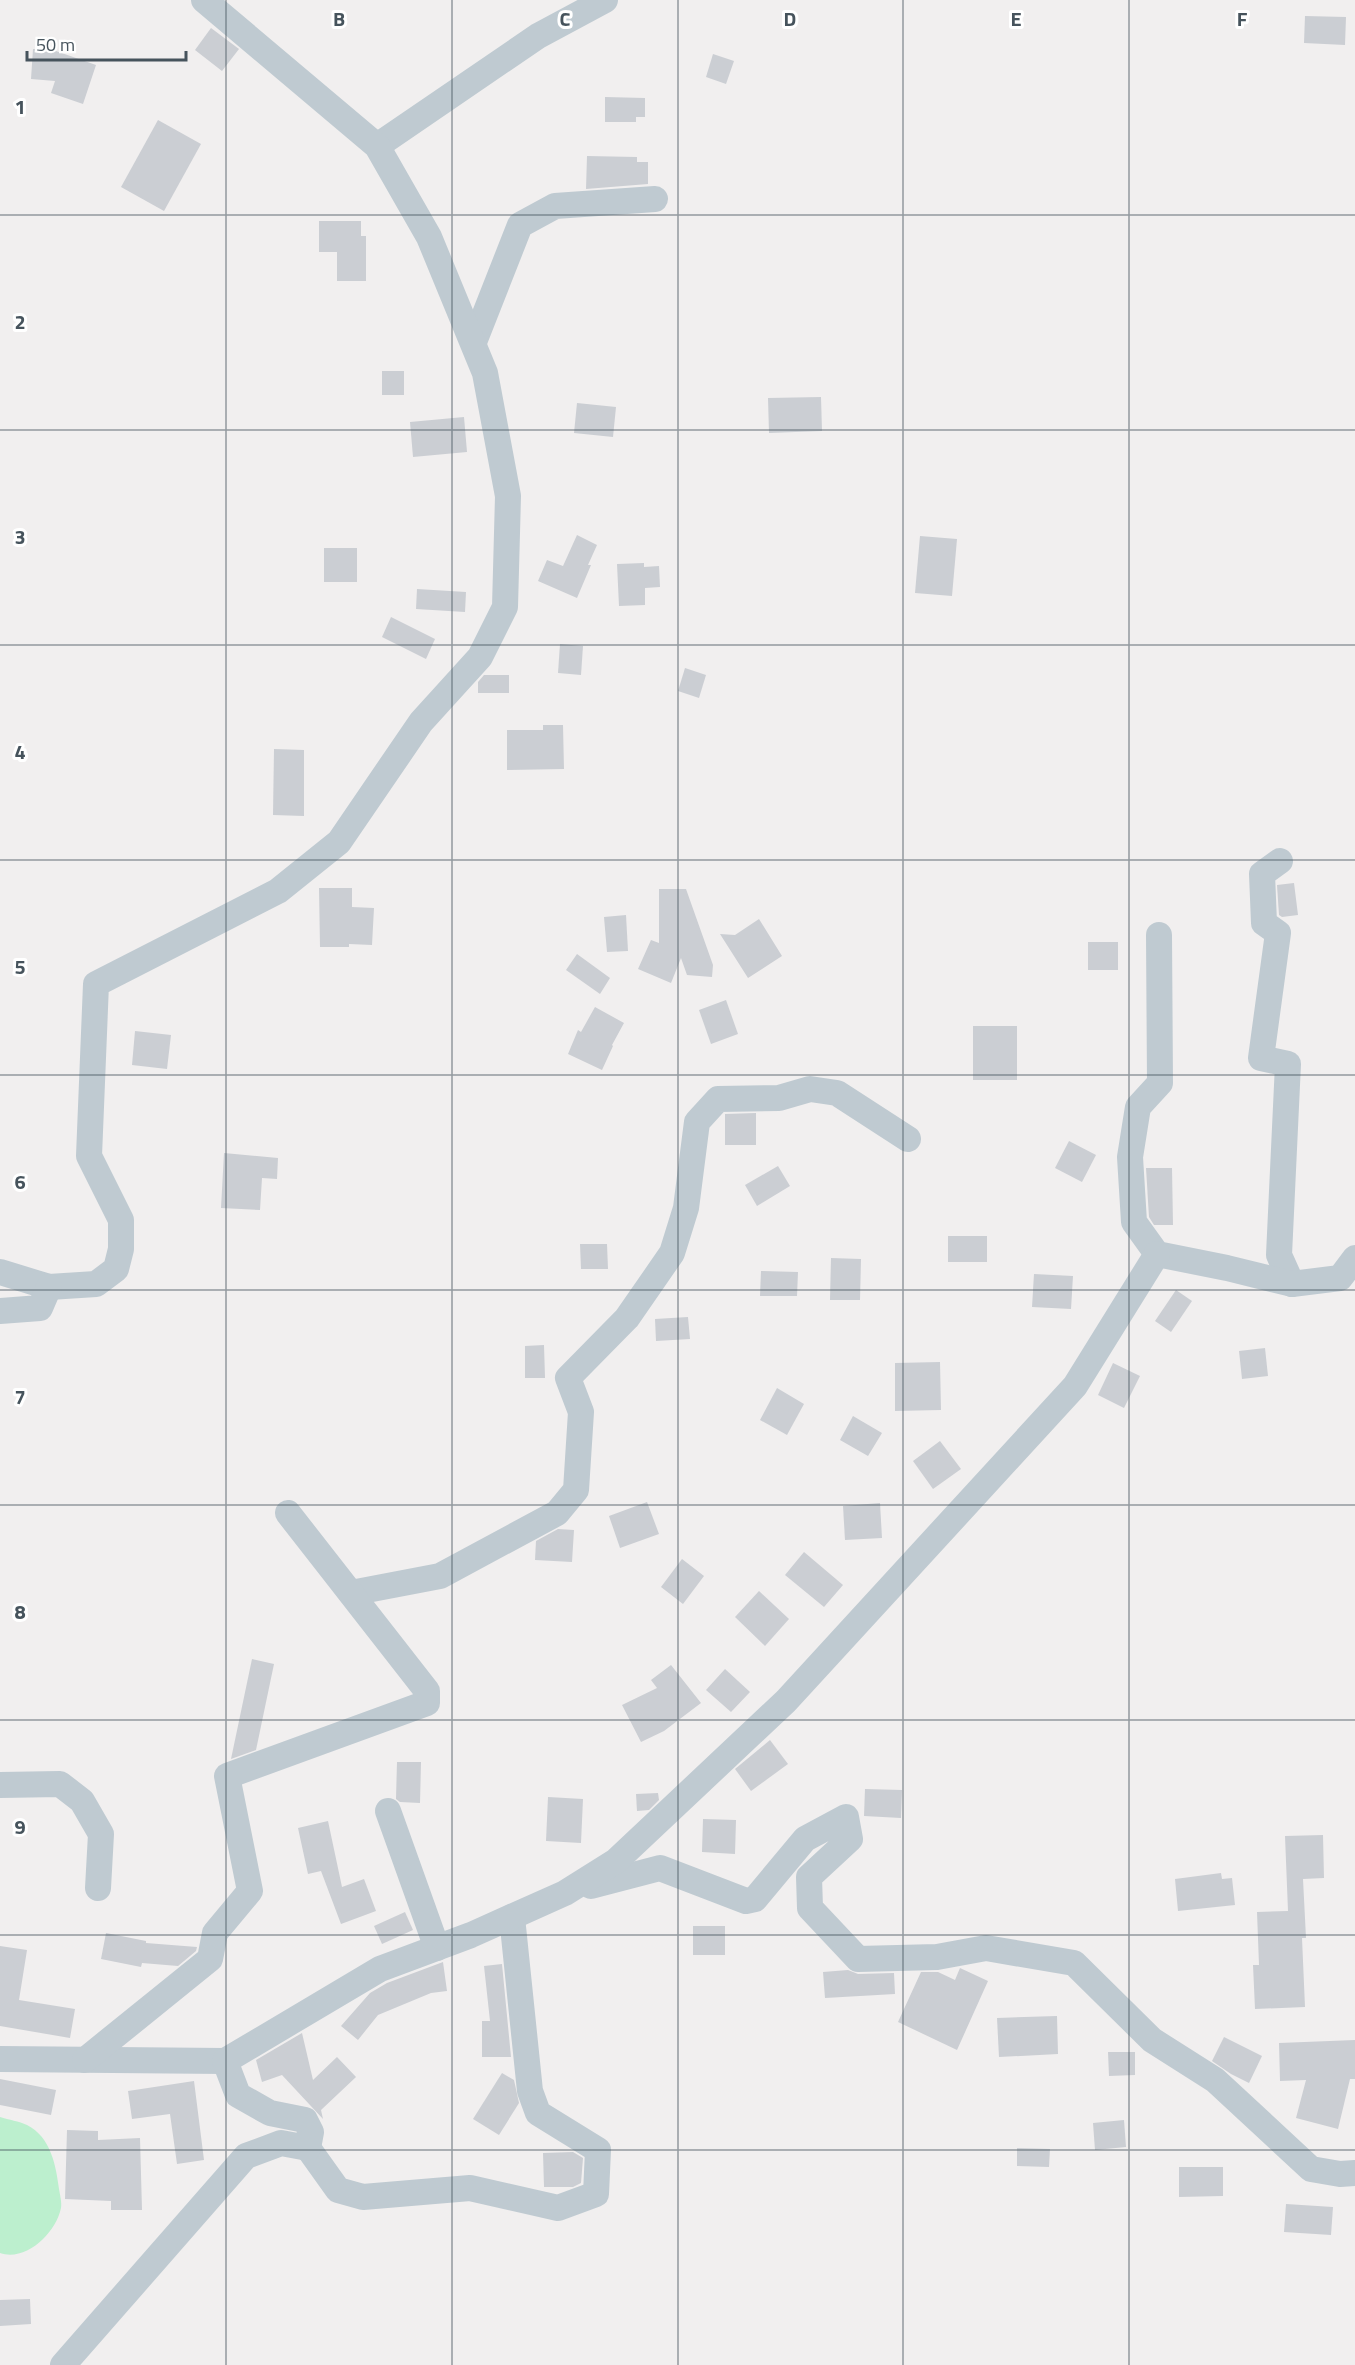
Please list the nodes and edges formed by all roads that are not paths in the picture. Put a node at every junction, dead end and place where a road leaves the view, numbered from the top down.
1 (204, 0) edge
2 (605, 0) edge
3 (377, 146) junction
4 (655, 199) dead end
5 (474, 342) junction
6 (1280, 861) dead end
7 (1159, 935) dead end
8 (908, 1139) dead end
9 (1157, 1254) junction
10 (1355, 1258) edge
11 (0, 1272) edge
12 (1292, 1284) junction
13 (49, 1287) junction
14 (0, 1311) edge
15 (288, 1513) dead end
16 (351, 1593) junction
17 (0, 1785) edge
18 (388, 1810) dead end
19 (98, 1888) dead end
20 (565, 1893) junction
21 (512, 1917) junction
22 (437, 1948) junction
23 (0, 2059) edge
24 (85, 2060) junction
25 (225, 2061) junction
26 (308, 2148) junction
27 (1355, 2173) edge
28 (58, 2363) edge

1 - 3 street
2 - 3 street
3 - 5 street
4 - 5 street
5 - 13 street
6 - 12 street
7 - 9 street
8 - 16 street
9 - 12 street
9 - 20 street
10 - 12 street
11 - 13 street
13 - 14 street
15 - 16 street
16 - 24 street
17 - 19 street
18 - 22 street
20 - 21 street
20 - 27 street
21 - 22 street
21 - 26 street
22 - 25 street
23 - 24 street
24 - 25 street
25 - 26 street
26 - 28 street

